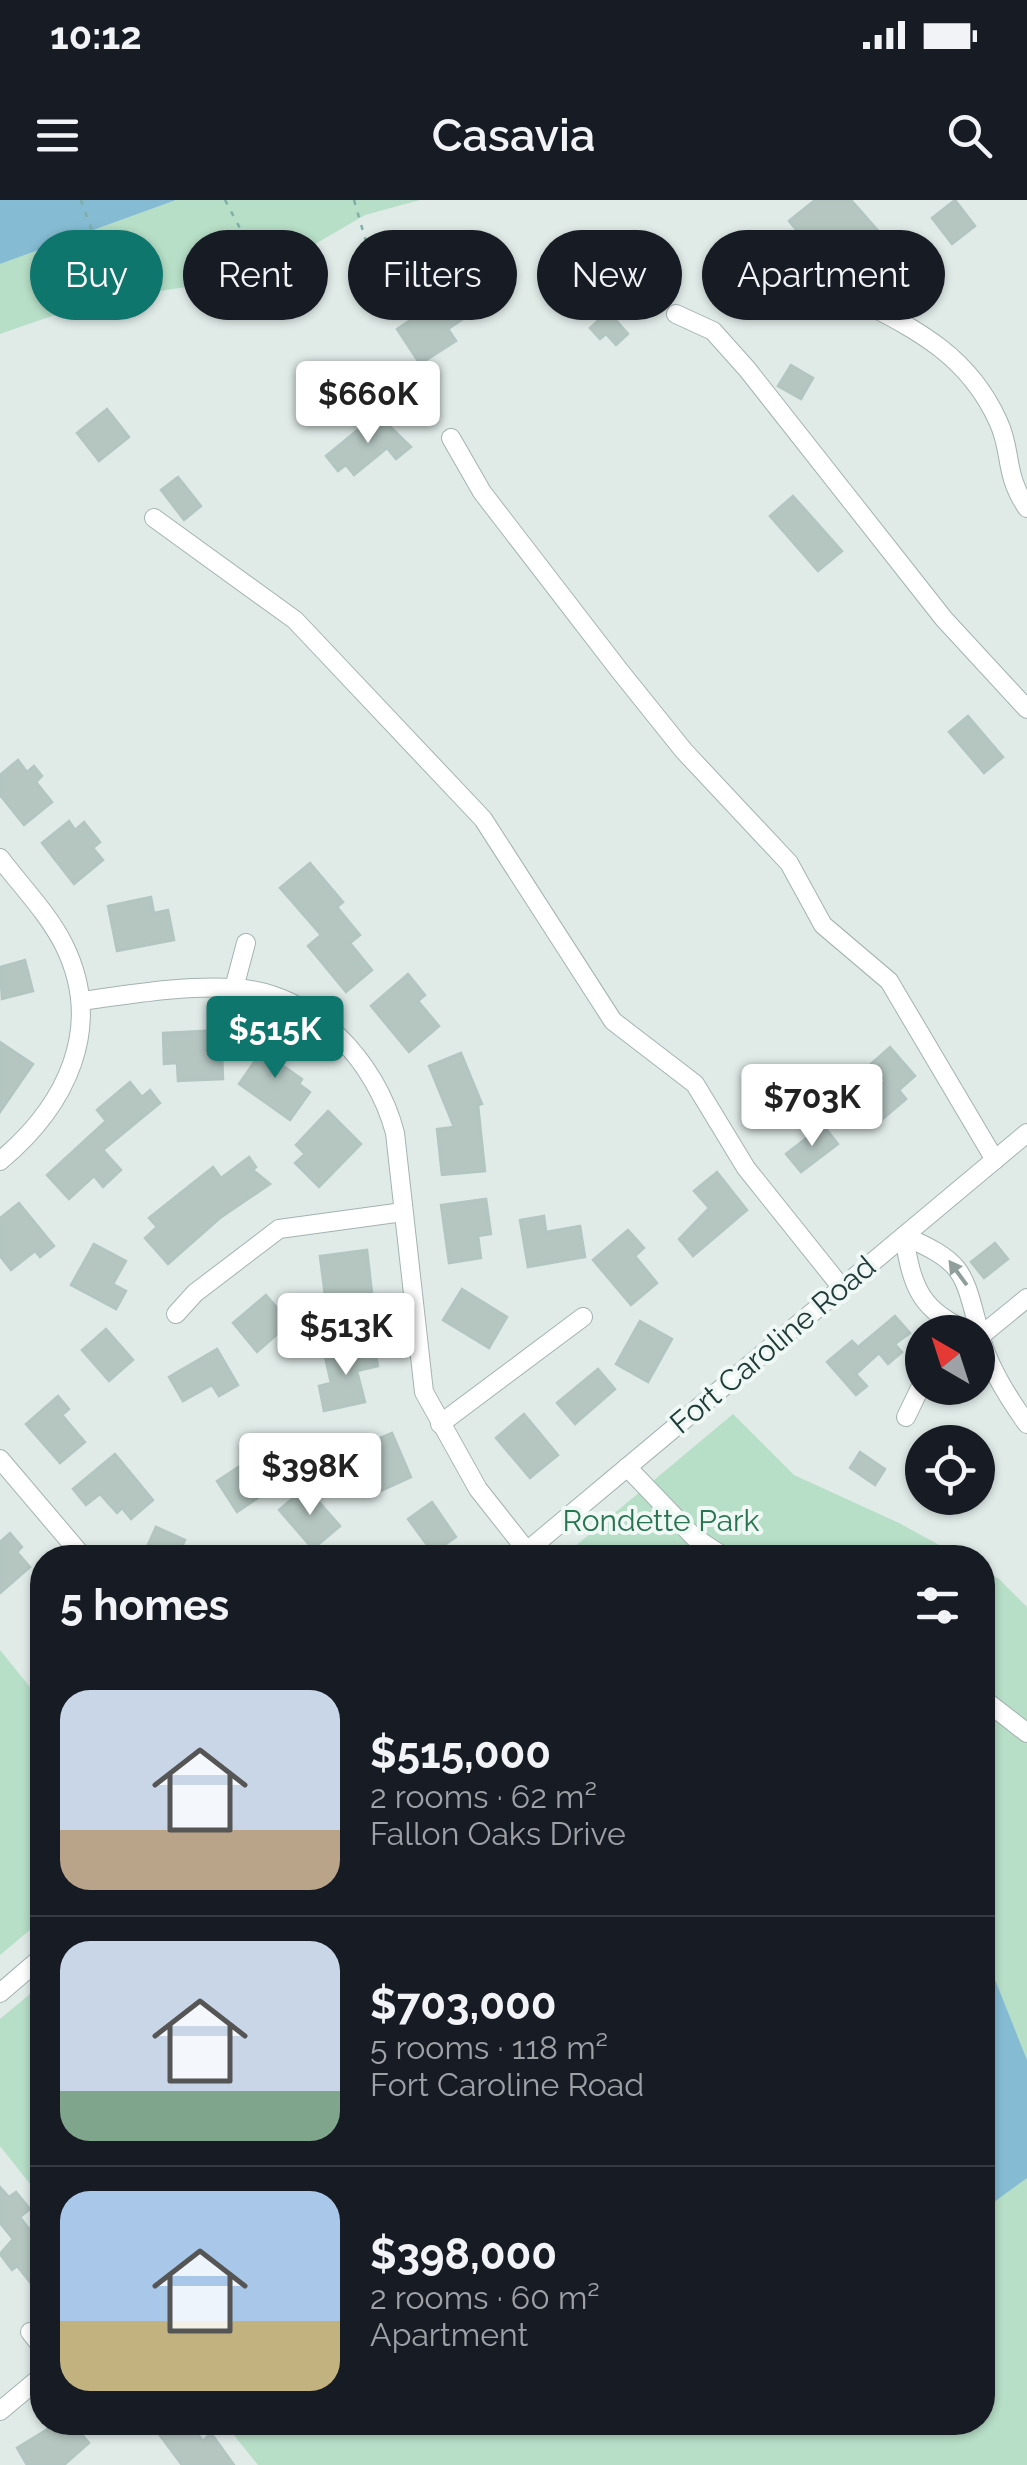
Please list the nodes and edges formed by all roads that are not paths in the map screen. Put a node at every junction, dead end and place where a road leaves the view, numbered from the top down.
1 (682, 317) edge
2 (898, 320) edge
3 (451, 438) dead end
4 (1027, 508) edge
5 (154, 518) dead end
6 (1027, 709) edge
7 (0, 858) edge
8 (246, 943) dead end
9 (234, 988) junction
10 (82, 1001) junction
11 (1027, 1133) edge
12 (0, 1160) edge
13 (996, 1160) junction
14 (403, 1212) junction
15 (904, 1236) junction
16 (842, 1288) junction
17 (1027, 1298) edge
18 (176, 1314) dead end
19 (939, 1315) edge
20 (976, 1315) edge
21 (582, 1317) dead end
22 (995, 1322) edge
23 (995, 1367) edge
24 (912, 1405) edge
25 (906, 1417) dead end
26 (440, 1424) junction
27 (1027, 1424) edge
28 (0, 1460) edge
29 (627, 1467) junction
30 (73, 1545) edge
31 (518, 1545) edge
32 (535, 1545) edge
33 (706, 1545) edge
34 (995, 1708) edge
35 (1027, 1733) edge
36 (30, 1967) edge
37 (0, 1993) edge
38 (30, 2386) edge
39 (0, 2411) edge

1 - 6 street
2 - 4 street
3 - 13 street
5 - 16 street
7 - 10 street
8 - 9 street
9 - 10 street
9 - 14 street
10 - 12 street
11 - 13 street, Fort Caroline Road
13 - 15 street, Fort Caroline Road
14 - 18 street
14 - 26 street
15 - 16 street, Fort Caroline Road
15 - 19 street
20 -> 15 street
16 - 29 street, Fort Caroline Road
17 - 22 street
21 - 26 street
23 - 27 street
24 - 25 street
26 - 31 street
28 - 30 street
29 - 32 street, Fort Caroline Road
29 - 33 street
34 - 35 street
36 - 37 street
38 - 39 street

